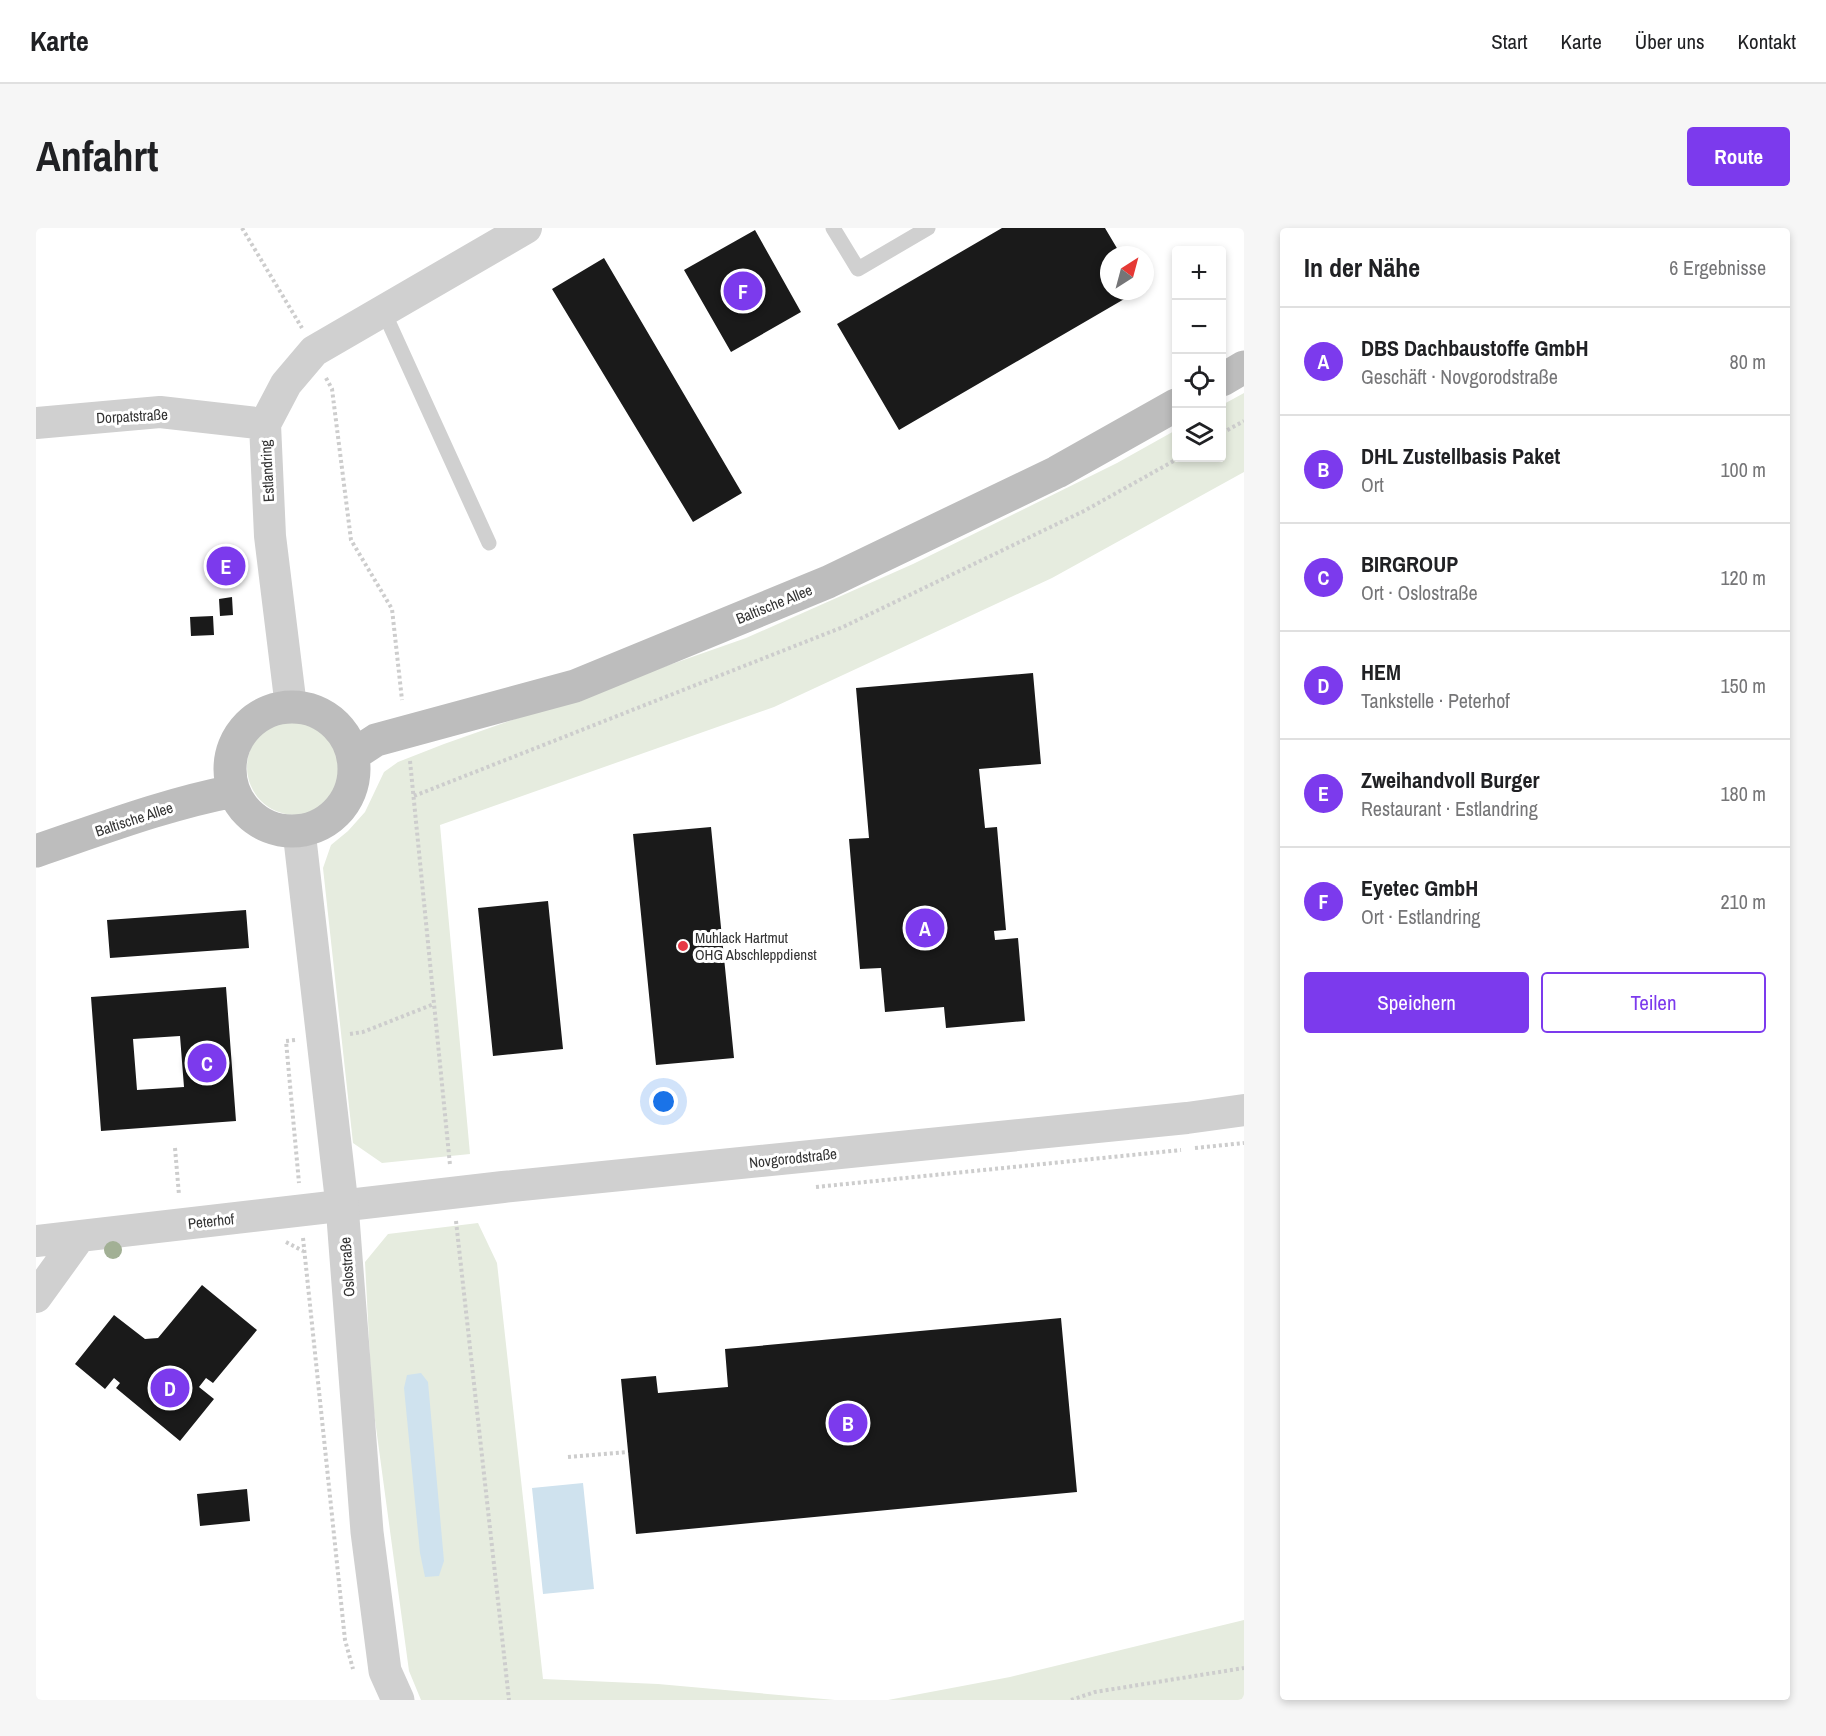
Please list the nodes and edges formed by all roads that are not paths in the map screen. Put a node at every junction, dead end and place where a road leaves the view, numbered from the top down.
1 (833, 228) edge
2 (928, 228) edge
3 (514, 231) edge
4 (382, 310) junction
5 (1244, 367) edge
6 (1226, 377) edge
7 (1172, 407) edge
8 (36, 423) edge
9 (264, 424) junction
10 (489, 543) dead end
11 (291, 707) junction
12 (353, 755) junction
13 (234, 791) junction
14 (299, 831) junction
15 (36, 851) edge
16 (1244, 1110) edge
17 (342, 1205) junction
18 (80, 1236) junction
19 (36, 1241) edge
20 (36, 1297) edge
21 (398, 1700) edge

1 - 2 lane
3 - 4 street, Estlandring
4 - 9 street, Estlandring
4 - 10 lane
5 - 6 main road
7 - 12 main road, Baltische Allee
8 - 9 street, Dorpatstraße
9 - 11 street, Estlandring
11 - 12 main road
11 - 13 main road
12 - 14 main road
13 - 14 main road
13 - 15 main road, Baltische Allee
14 - 17 street, Oslostraße
16 - 17 street, Novgorodstraße
17 - 18 street, Peterhof
17 - 21 street, Oslostraße
18 - 19 street, Peterhof
18 - 20 street

